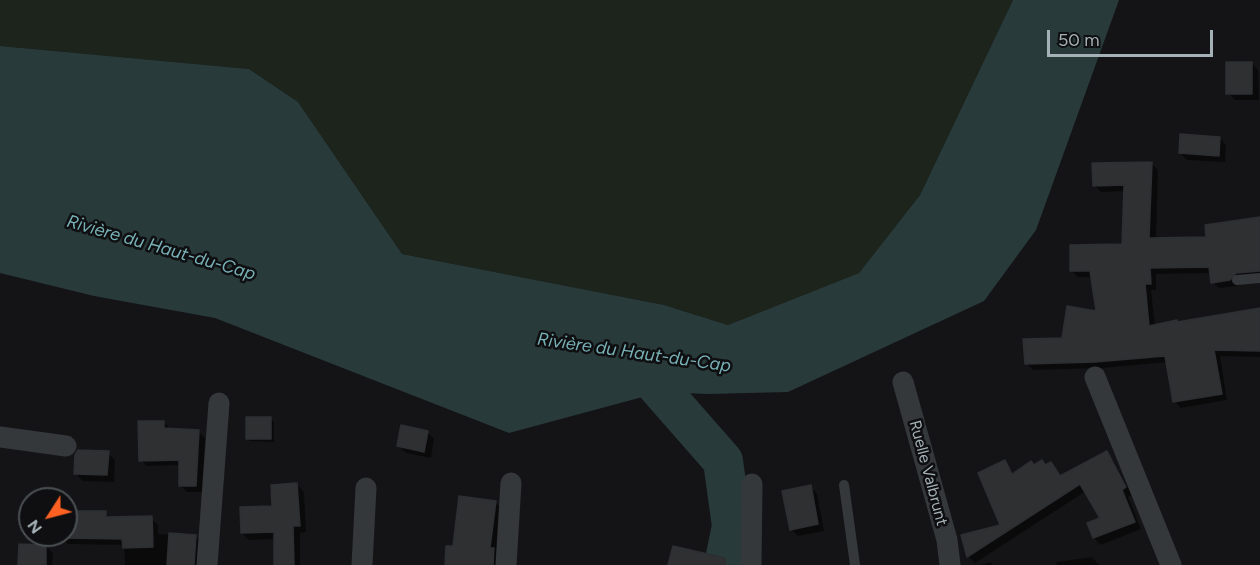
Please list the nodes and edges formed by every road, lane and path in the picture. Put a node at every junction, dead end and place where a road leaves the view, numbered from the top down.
1 (1260, 278) edge
2 (1237, 280) dead end
3 (1095, 377) dead end
4 (903, 382) dead end
5 (219, 403) dead end
6 (0, 437) edge
7 (66, 446) dead end
8 (512, 483) dead end
9 (752, 484) dead end
10 (844, 485) dead end
11 (366, 488) dead end
12 (207, 565) edge
13 (362, 565) edge
14 (506, 565) edge
15 (750, 565) edge
16 (855, 565) edge
17 (950, 565) edge
18 (1172, 565) edge

1 - 2 lane
3 - 18 street
4 - 17 street, Ruelle Valbrunt
5 - 12 street
6 - 7 street
8 - 14 street
9 - 15 street
10 - 16 lane
11 - 13 street

